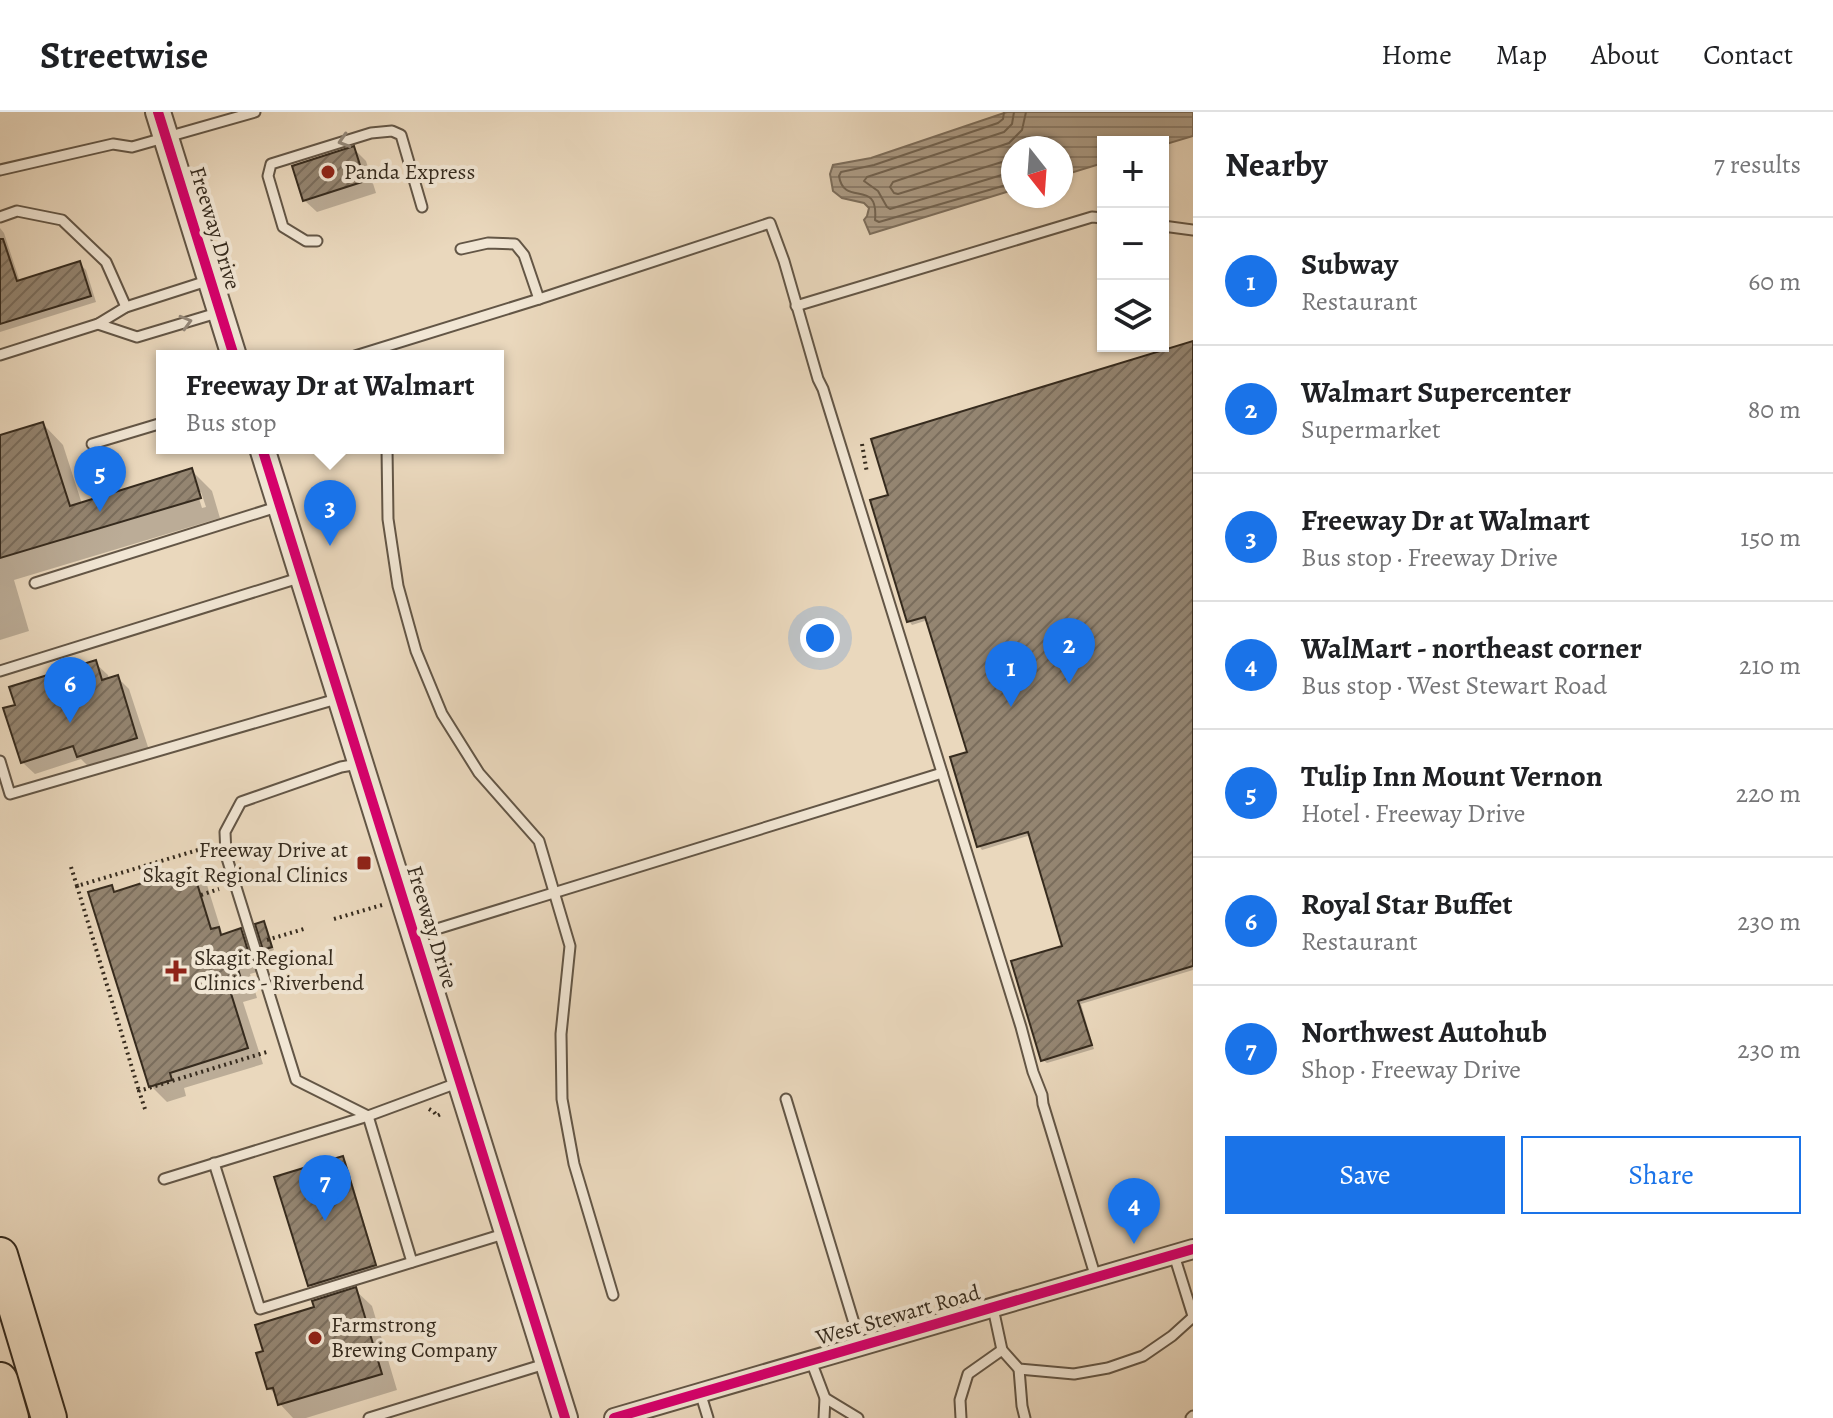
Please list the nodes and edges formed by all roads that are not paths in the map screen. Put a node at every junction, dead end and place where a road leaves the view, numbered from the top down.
1 (158, 112) edge
2 (255, 112) edge
3 (166, 138) junction
4 (0, 170) edge
5 (422, 207) dead end
6 (0, 217) edge
7 (1097, 217) edge
8 (1169, 227) edge
9 (1193, 230) edge
10 (317, 241) dead end
11 (461, 249) dead end
12 (210, 280) junction
13 (539, 299) junction
14 (796, 306) junction
15 (126, 307) junction
16 (220, 312) junction
17 (98, 324) junction
18 (232, 350) edge
19 (387, 350) edge
20 (0, 355) edge
21 (156, 425) edge
22 (92, 444) dead end
23 (264, 454) edge
24 (387, 454) edge
25 (280, 506) junction
26 (302, 577) junction
27 (35, 583) dead end
28 (0, 671) edge
29 (340, 698) junction
30 (0, 761) edge
31 (361, 763) junction
32 (942, 773) junction
33 (554, 893) junction
34 (414, 936) junction
35 (460, 1082) junction
36 (786, 1099) dead end
37 (368, 1116) junction
38 (214, 1163) junction
39 (164, 1179) dead end
40 (507, 1233) junction
41 (1193, 1249) edge
42 (0, 1255) edge
43 (1174, 1255) junction
44 (412, 1262) junction
45 (1097, 1278) junction
46 (1188, 1288) edge
47 (613, 1295) dead end
48 (993, 1308) junction
49 (1193, 1316) edge
50 (861, 1346) junction
51 (1002, 1350) junction
52 (811, 1361) junction
53 (548, 1363) junction
54 (1019, 1369) junction
55 (0, 1380) edge
56 (700, 1392) junction
57 (825, 1398) junction
58 (11, 1418) edge
59 (49, 1418) edge
60 (369, 1418) edge
61 (565, 1418) edge
62 (614, 1418) edge
63 (708, 1418) edge
64 (824, 1418) edge
65 (858, 1418) edge
66 (961, 1418) edge
67 (1025, 1418) edge

1 - 3 street, Freeway Drive
2 - 3 lane
3 - 4 lane
3 - 12 street, Freeway Drive
5 -> 10 lane
6 - 15 lane
7 - 14 lane
8 - 9 lane
11 - 13 lane
12 - 15 lane
12 - 16 street, Freeway Drive
13 - 14 lane
13 - 19 lane
14 - 32 lane
15 - 17 lane
17 -> 16 lane
16 - 18 street, Freeway Drive
17 - 20 lane
21 - 22 lane
23 - 25 street, Freeway Drive
24 - 33 lane
25 - 26 street, Freeway Drive
25 - 27 lane
26 - 28 lane
26 - 29 street, Freeway Drive
29 - 30 lane
29 - 31 street, Freeway Drive
31 - 34 street, Freeway Drive
31 - 37 lane
32 - 33 lane
32 - 45 lane
33 - 34 lane
33 - 47 lane
34 - 35 street, Freeway Drive
35 - 37 lane
35 - 40 street, Freeway Drive
36 - 50 lane
37 - 38 lane
37 - 44 lane
38 - 39 lane
38 - 44 lane
40 - 44 lane
40 - 53 street, Freeway Drive
41 - 43 street, West Stewart Road
42 - 59 highway
43 - 45 street, West Stewart Road
43 - 46 lane
45 - 48 street, West Stewart Road
46 - 49 lane
48 - 50 street, West Stewart Road
48 - 51 lane
49 - 54 lane
50 - 52 street, West Stewart Road
51 - 54 lane
51 - 66 lane
52 - 56 street, West Stewart Road
52 - 57 lane
53 - 60 lane
53 - 61 street, Freeway Drive
54 - 67 lane
55 - 58 highway
56 - 62 street, West Stewart Road
56 - 63 lane
57 - 64 lane
57 - 65 lane

